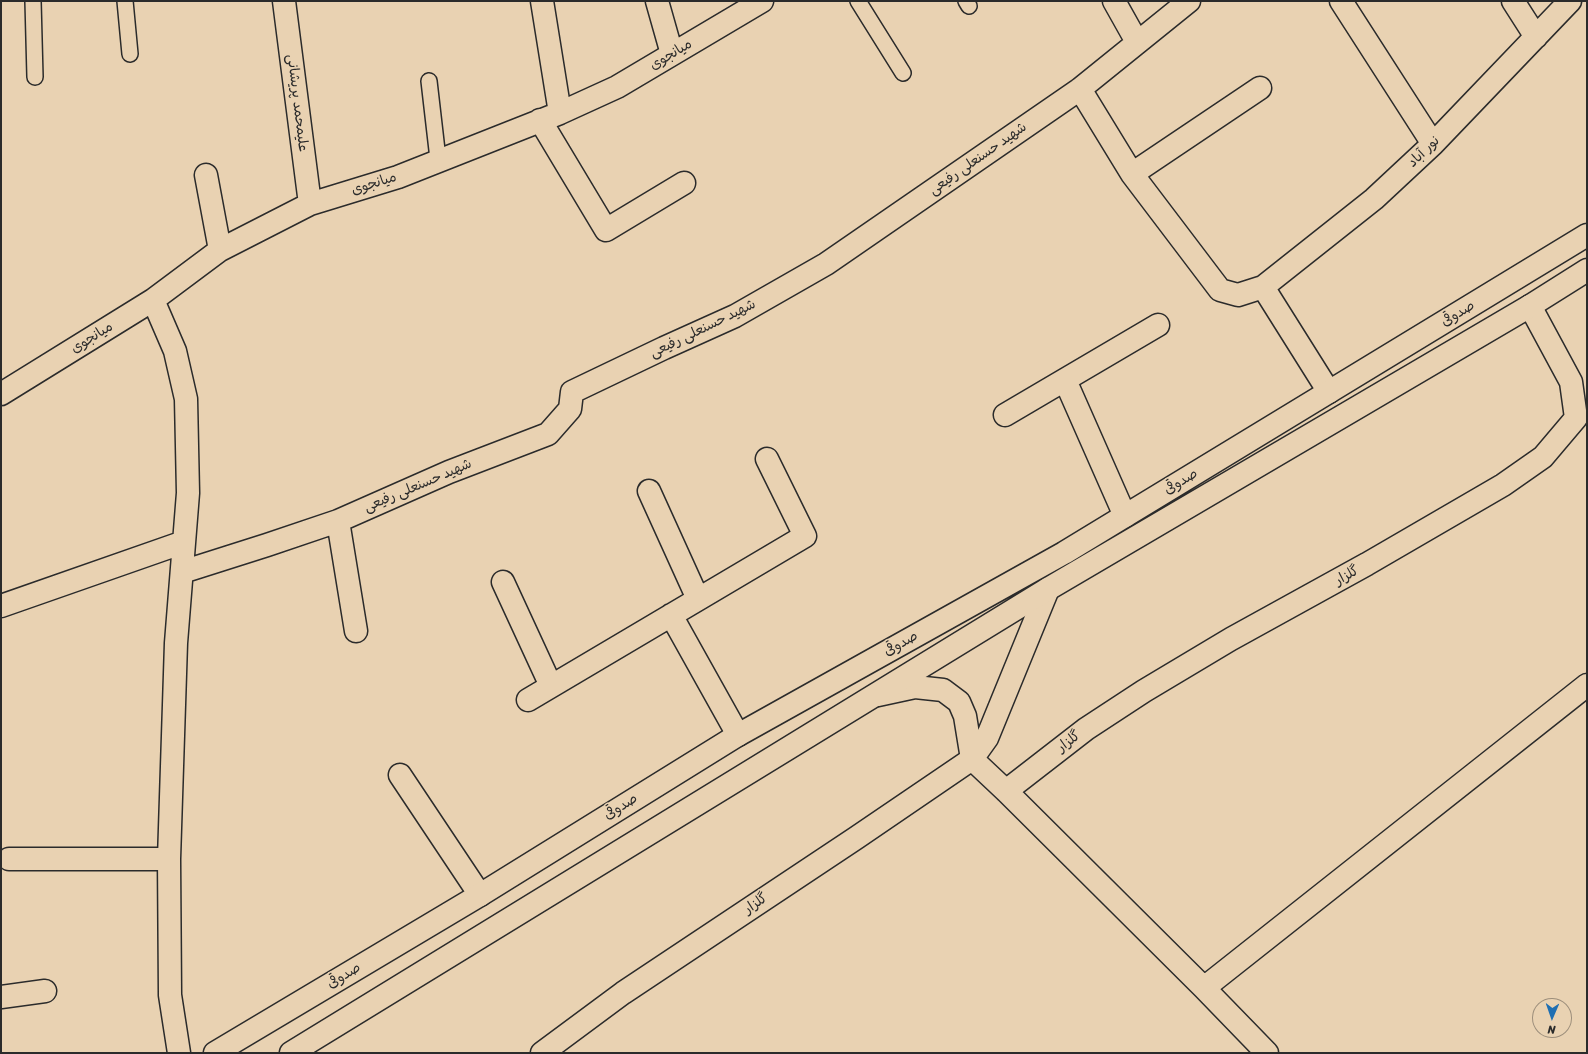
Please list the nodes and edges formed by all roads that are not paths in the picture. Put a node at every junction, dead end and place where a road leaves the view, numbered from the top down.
1 (33, 1) edge
2 (125, 1) edge
3 (284, 1) edge
4 (542, 1) edge
5 (657, 1) edge
6 (762, 1) edge
7 (858, 1) edge
8 (1114, 1) edge
9 (1188, 1) edge
10 (1341, 1) edge
11 (1513, 1) edge
12 (1570, 1) edge
13 (1536, 37) junction
14 (1137, 42) junction
15 (130, 54) dead end
16 (672, 54) junction
17 (903, 73) dead end
18 (35, 77) dead end
19 (428, 81) dead end
20 (1260, 88) dead end
21 (1080, 89) junction
22 (560, 112) junction
23 (540, 120) junction
24 (1433, 144) junction
25 (438, 160) junction
26 (1132, 174) junction
27 (206, 175) dead end
28 (684, 183) dead end
29 (310, 204) junction
30 (1587, 235) edge
31 (220, 250) junction
32 (1587, 270) edge
33 (1263, 288) junction
34 (153, 300) junction
35 (1530, 306) junction
36 (1158, 325) dead end
37 (1065, 380) junction
38 (1329, 392) junction
39 (1, 394) edge
40 (1006, 415) dead end
41 (767, 459) dead end
42 (649, 491) dead end
43 (1125, 516) junction
44 (338, 521) junction
45 (184, 542) junction
46 (182, 572) junction
47 (503, 582) dead end
48 (1048, 589) junction
49 (698, 599) junction
50 (1, 606) edge
51 (671, 615) junction
52 (356, 631) dead end
53 (1587, 685) edge
54 (551, 686) junction
55 (874, 696) junction
56 (528, 700) dead end
57 (738, 735) junction
58 (972, 758) junction
59 (400, 775) dead end
60 (1006, 790) junction
61 (9, 859) dead end
62 (169, 859) junction
63 (480, 895) junction
64 (1204, 988) junction
65 (45, 991) dead end
66 (1, 997) edge
67 (179, 1053) edge
68 (214, 1053) edge
69 (291, 1053) edge
70 (542, 1053) edge
71 (1267, 1053) edge

1 - 18 lane
2 - 15 lane
3 - 29 street, علیمحمد پریشانی
4 - 22 street
5 - 16 street
6 - 16 street, میانجوی
7 - 17 lane
8 - 14 street
9 - 14 street, شهید حسنعلی رفیعی
10 - 24 street
11 - 13 street
12 - 13 street, نور آباد
13 - 24 street, نور آباد
14 - 21 street, شهید حسنعلی رفیعی
16 - 22 street, میانجوی
19 - 25 lane
20 - 26 street
21 - 26 street
21 - 44 street, شهید حسنعلی رفیعی
22 - 23 street, میانجوی
23 - 25 street, میانجوی
23 - 28 street
24 - 33 street, نور آباد
25 - 29 street, میانجوی
26 - 33 street
27 - 31 street
29 - 31 street, میانجوی
30 - 38 street, صدوقی
31 - 34 street, میانجوی
32 - 35 street, صدوقی
33 - 38 street
34 - 39 street, میانجوی
34 - 45 street
35 - 48 street, صدوقی
35 - 60 street, گلزار
36 - 37 street
37 - 40 street
37 - 43 street
38 - 43 street, صدوقی
41 - 49 street
42 - 49 street
43 - 57 street, صدوقی
44 - 46 street, شهید حسنعلی رفیعی
44 - 52 street
45 - 46 street
45 - 50 street
46 - 62 street
47 - 54 street
48 - 55 street, صدوقی
48 - 58 street
49 - 51 street
51 - 54 street
51 - 57 street
53 - 64 street
54 - 56 street
55 - 58 street
55 - 69 street, صدوقی
57 - 63 street, صدوقی
58 - 60 street
58 - 70 street, گلزار
59 - 63 street
60 - 64 street
61 - 62 street
62 - 67 street
63 - 68 street, صدوقی
64 - 71 street
65 - 66 street

